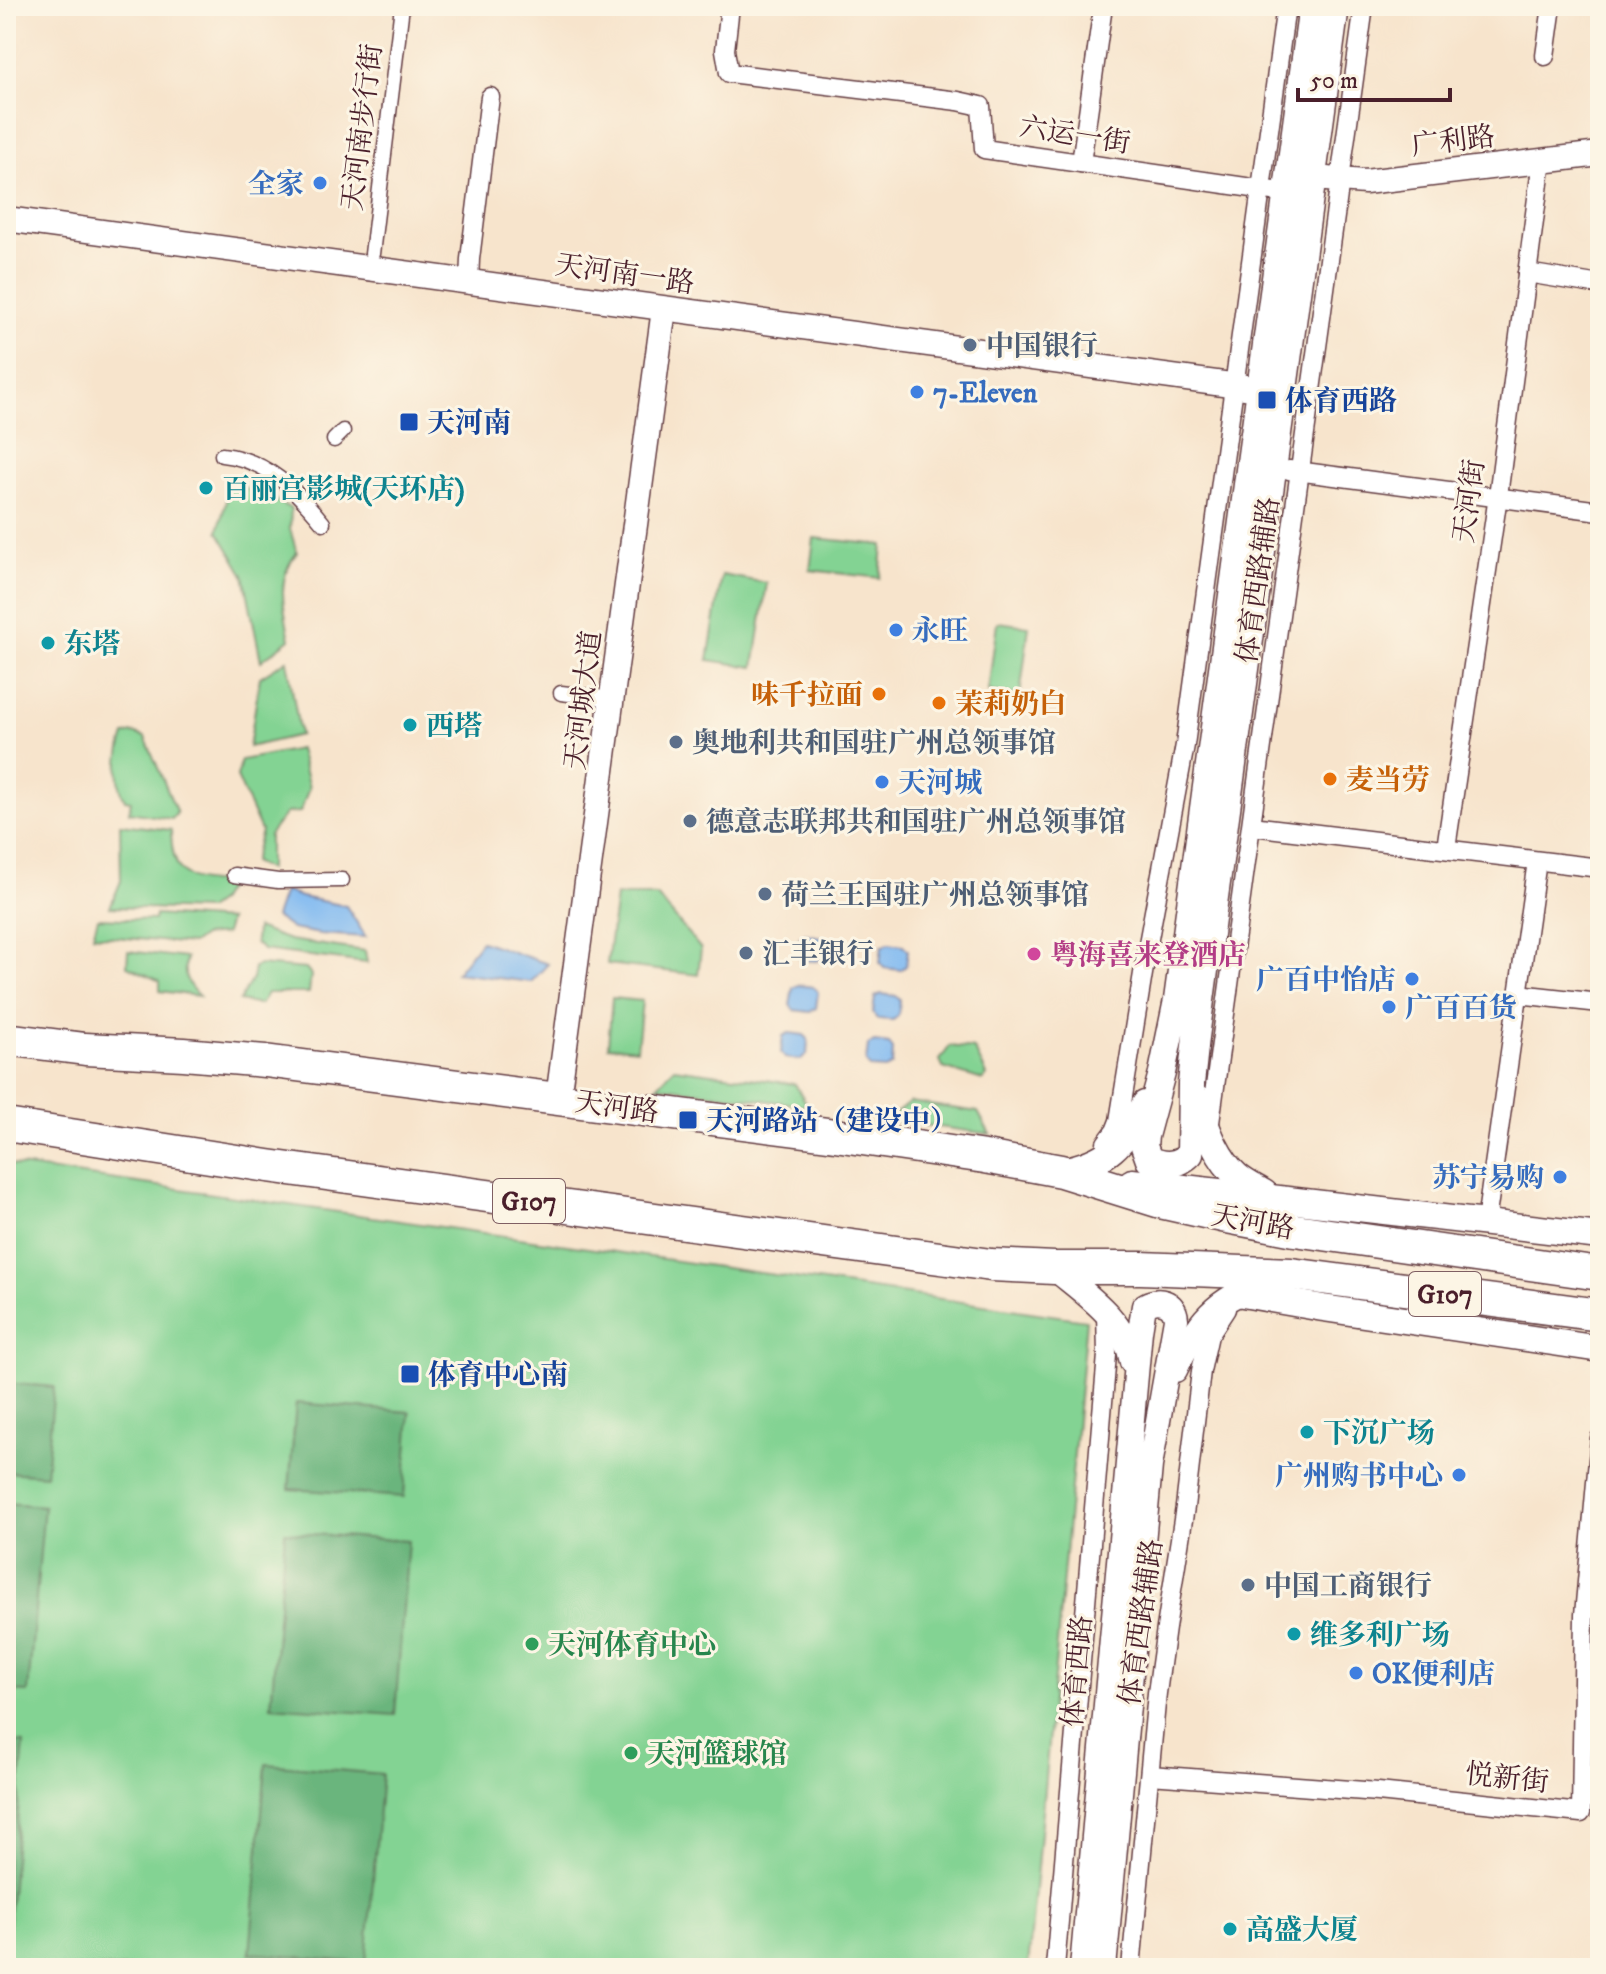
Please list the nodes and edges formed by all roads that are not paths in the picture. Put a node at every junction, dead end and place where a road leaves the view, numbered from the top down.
1 (402, 6) edge
2 (730, 6) edge
3 (1103, 6) edge
4 (1286, 6) edge
5 (1312, 6) edge
6 (1336, 6) edge
7 (1364, 6) edge
8 (1552, 6) edge
9 (1545, 56) dead end
10 (490, 97) dead end
11 (1600, 154) edge
12 (1542, 160) junction
13 (1081, 163) junction
14 (1313, 178) junction
15 (1341, 181) junction
16 (1274, 191) junction
17 (6, 219) edge
18 (372, 254) dead end
19 (1527, 273) junction
20 (469, 282) junction
21 (1600, 285) edge
22 (664, 309) junction
23 (1248, 387) junction
24 (222, 455) dead end
25 (1287, 470) junction
26 (1498, 496) junction
27 (1600, 511) edge
28 (323, 523) dead end
29 (561, 693) dead end
30 (612, 699) junction
31 (1252, 826) junction
32 (1446, 848) junction
33 (1537, 861) junction
34 (1600, 868) edge
35 (234, 875) dead end
36 (342, 880) dead end
37 (1147, 949) junction
38 (1183, 957) junction
39 (1518, 994) junction
40 (1600, 1003) edge
41 (6, 1039) edge
42 (1162, 1073) junction
43 (1191, 1084) junction
44 (558, 1098) junction
45 (6, 1125) edge
46 (1209, 1131) junction
47 (1190, 1154) junction
48 (1061, 1171) junction
49 (1270, 1197) junction
50 (1486, 1222) junction
51 (1600, 1236) edge
52 (1054, 1268) junction
53 (1141, 1268) junction
54 (1291, 1274) junction
55 (1600, 1274) edge
56 (1237, 1293) junction
57 (1106, 1312) junction
58 (1600, 1315) edge
59 (1600, 1349) edge
60 (1135, 1379) junction
61 (1162, 1397) junction
62 (1600, 1438) edge
63 (1150, 1775) junction
64 (1055, 1968) edge
65 (1082, 1968) edge
66 (1104, 1968) edge
67 (1131, 1968) edge

1 - 18 street, 天河南步行街
2 - 13 street, 六运一街
3 - 13 street
4 - 16 street
5 - 16 main road
6 - 14 main road
7 - 15 street, 体育西路辅路
8 - 9 street
10 - 20 street
11 - 12 street, 广利路
12 - 15 street, 广利路
12 - 19 street, 天河街
13 - 16 street, 六运一街
14 - 15 street, 广利路
14 - 25 main road
15 - 25 street, 体育西路辅路
16 - 23 main road
17 - 20 street, 天河南一路
19 - 21 street
19 - 26 street, 天河街
20 - 22 street, 天河南一路
22 - 23 street, 天河南一路
22 - 30 street, 天河城大道
23 - 37 street
23 - 38 main road
24 - 28 street
25 - 26 street
25 - 31 street, 体育西路辅路
25 - 43 main road
26 - 27 street
26 - 32 street, 天河街
29 - 30 street
30 - 44 street, 天河城大道
31 - 32 street
31 - 46 street, 体育西路辅路
32 - 33 street
33 - 34 street
33 - 39 street
35 - 36 street
37 - 38 street
37 - 48 street
38 - 42 main road
39 - 40 street
39 - 50 street
41 - 44 highway, 天河路 / G107
42 - 47 main road
42 - 48 main road
43 - 46 main road
43 - 47 main road
44 - 48 highway, 天河路 / G107
45 - 52 highway, 天河路 / G107
46 - 47 street
46 - 49 main road
48 - 49 main road
48 - 55 highway, 天河路 / G107
49 - 50 main road
50 - 51 main road
52 - 53 highway, 天河路 / G107
52 - 57 street
53 - 54 highway, 天河路 / G107
53 - 56 street
54 - 56 street
54 - 58 highway, 天河路 / G107
56 - 59 main road
56 - 61 street
56 - 63 street, 体育西路辅路
57 - 60 street
57 - 64 street, 体育西路辅路
60 - 61 street, 体育西路
60 - 65 street, 体育西路
61 - 66 street, 体育西路
62 - 63 street, 悦新街
63 - 67 street, 体育西路辅路

